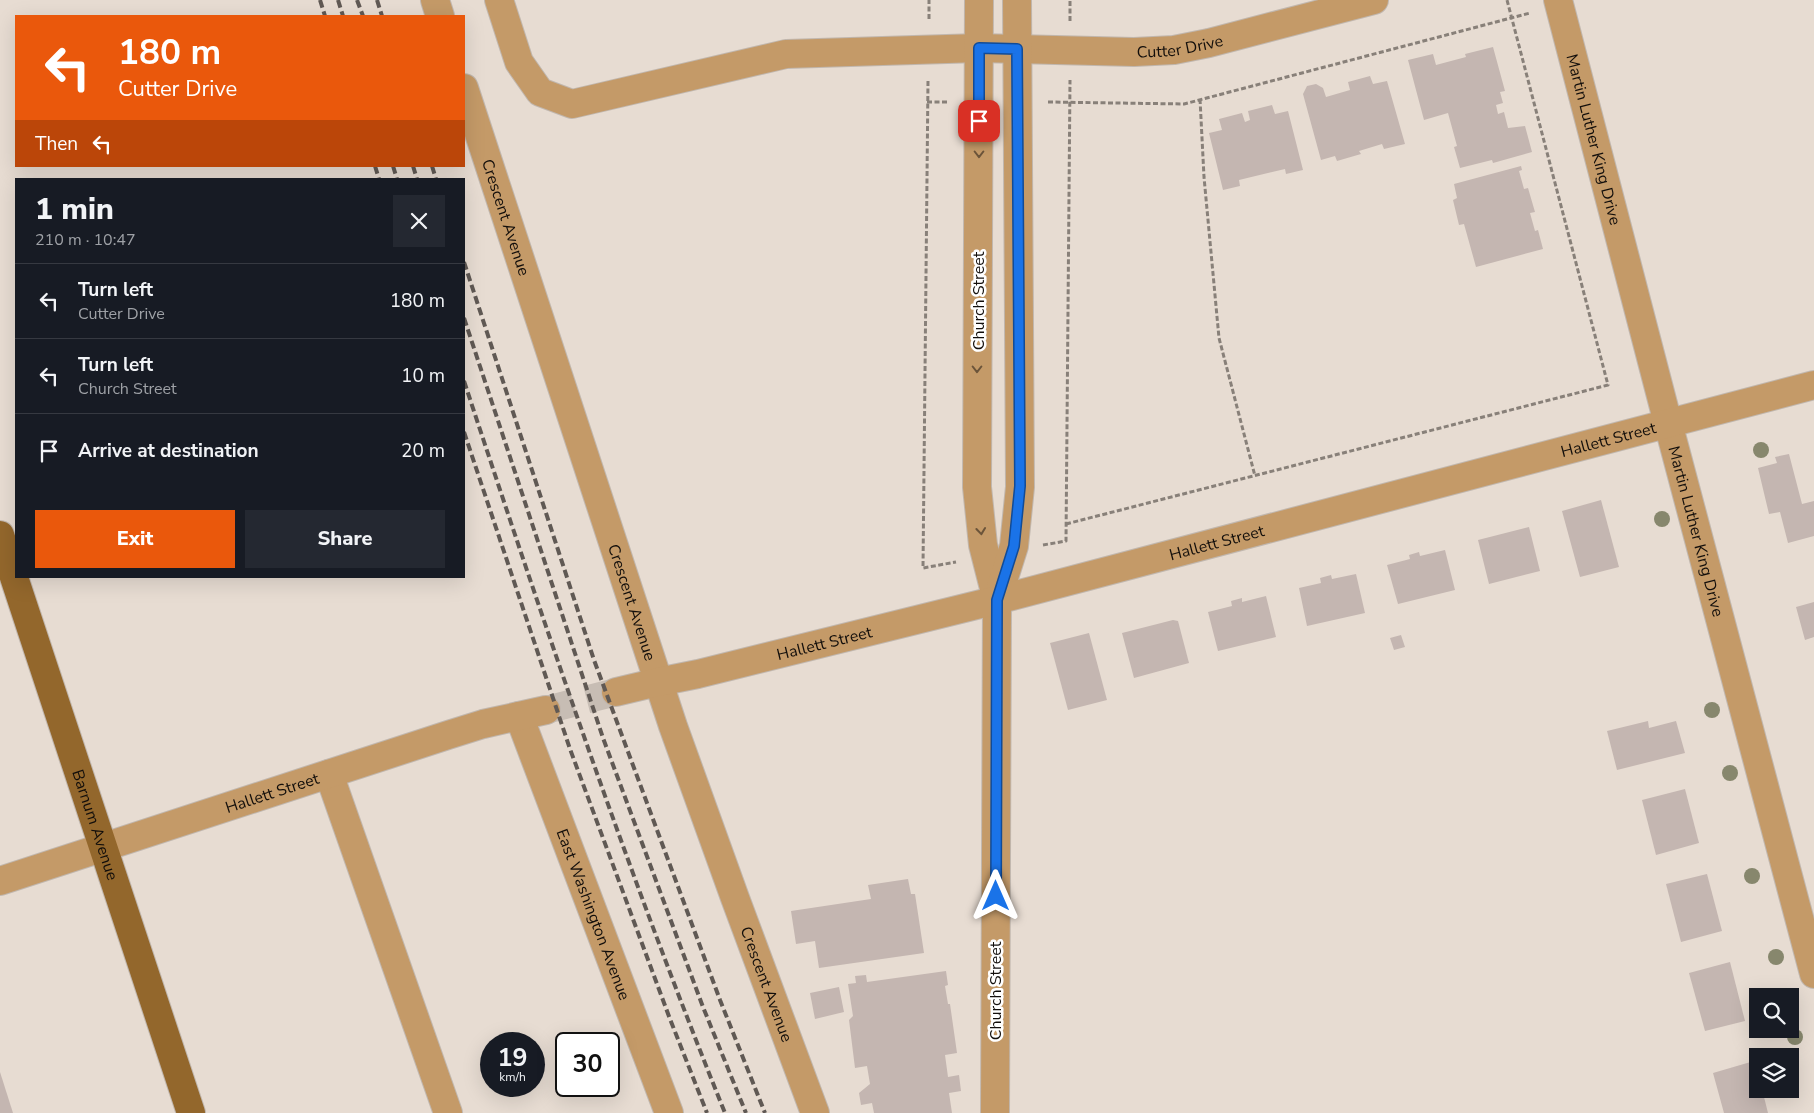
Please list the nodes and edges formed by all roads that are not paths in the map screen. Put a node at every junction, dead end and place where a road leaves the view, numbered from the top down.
1 (435, 0) edge
2 (499, 0) edge
3 (979, 0) edge
4 (1017, 0) edge
5 (1374, 0) edge
6 (1559, 3) edge
7 (440, 15) edge
8 (979, 48) junction
9 (1017, 49) junction
10 (465, 91) edge
11 (1814, 385) edge
12 (1668, 423) junction
13 (0, 536) edge
14 (997, 600) junction
15 (658, 682) junction
16 (616, 692) tunnel mouth
17 (546, 710) tunnel mouth
18 (519, 716) junction
19 (328, 774) junction
20 (103, 848) junction
21 (0, 881) edge
22 (1814, 974) edge
23 (191, 1113) edge
24 (448, 1113) edge
25 (669, 1113) edge
26 (815, 1113) edge
27 (995, 1113) edge

1 - 7 street
2 - 8 street, Cutter Drive
3 - 8 street, Church Street
4 - 9 street, Church Street
5 - 9 street, Cutter Drive
6 - 12 street, Martin Luther King Drive
8 - 9 street, Cutter Drive
8 -> 14 street, Church Street
9 - 14 street, Church Street
10 - 15 street, Crescent Avenue
11 - 12 street, Hallett Street
12 - 14 street, Hallett Street
12 - 22 street, Martin Luther King Drive
13 - 20 main road, Barnum Avenue
14 - 15 street, Hallett Street
14 - 27 street, Church Street
15 - 16 street, Hallett Street
15 - 26 street, Crescent Avenue
17 - 18 street, Hallett Street
18 - 19 street, Hallett Street
18 - 25 street, East Washington Avenue
19 - 20 street, Hallett Street
19 - 24 street
20 - 21 street, Hallett Street
20 - 23 main road, Barnum Avenue

